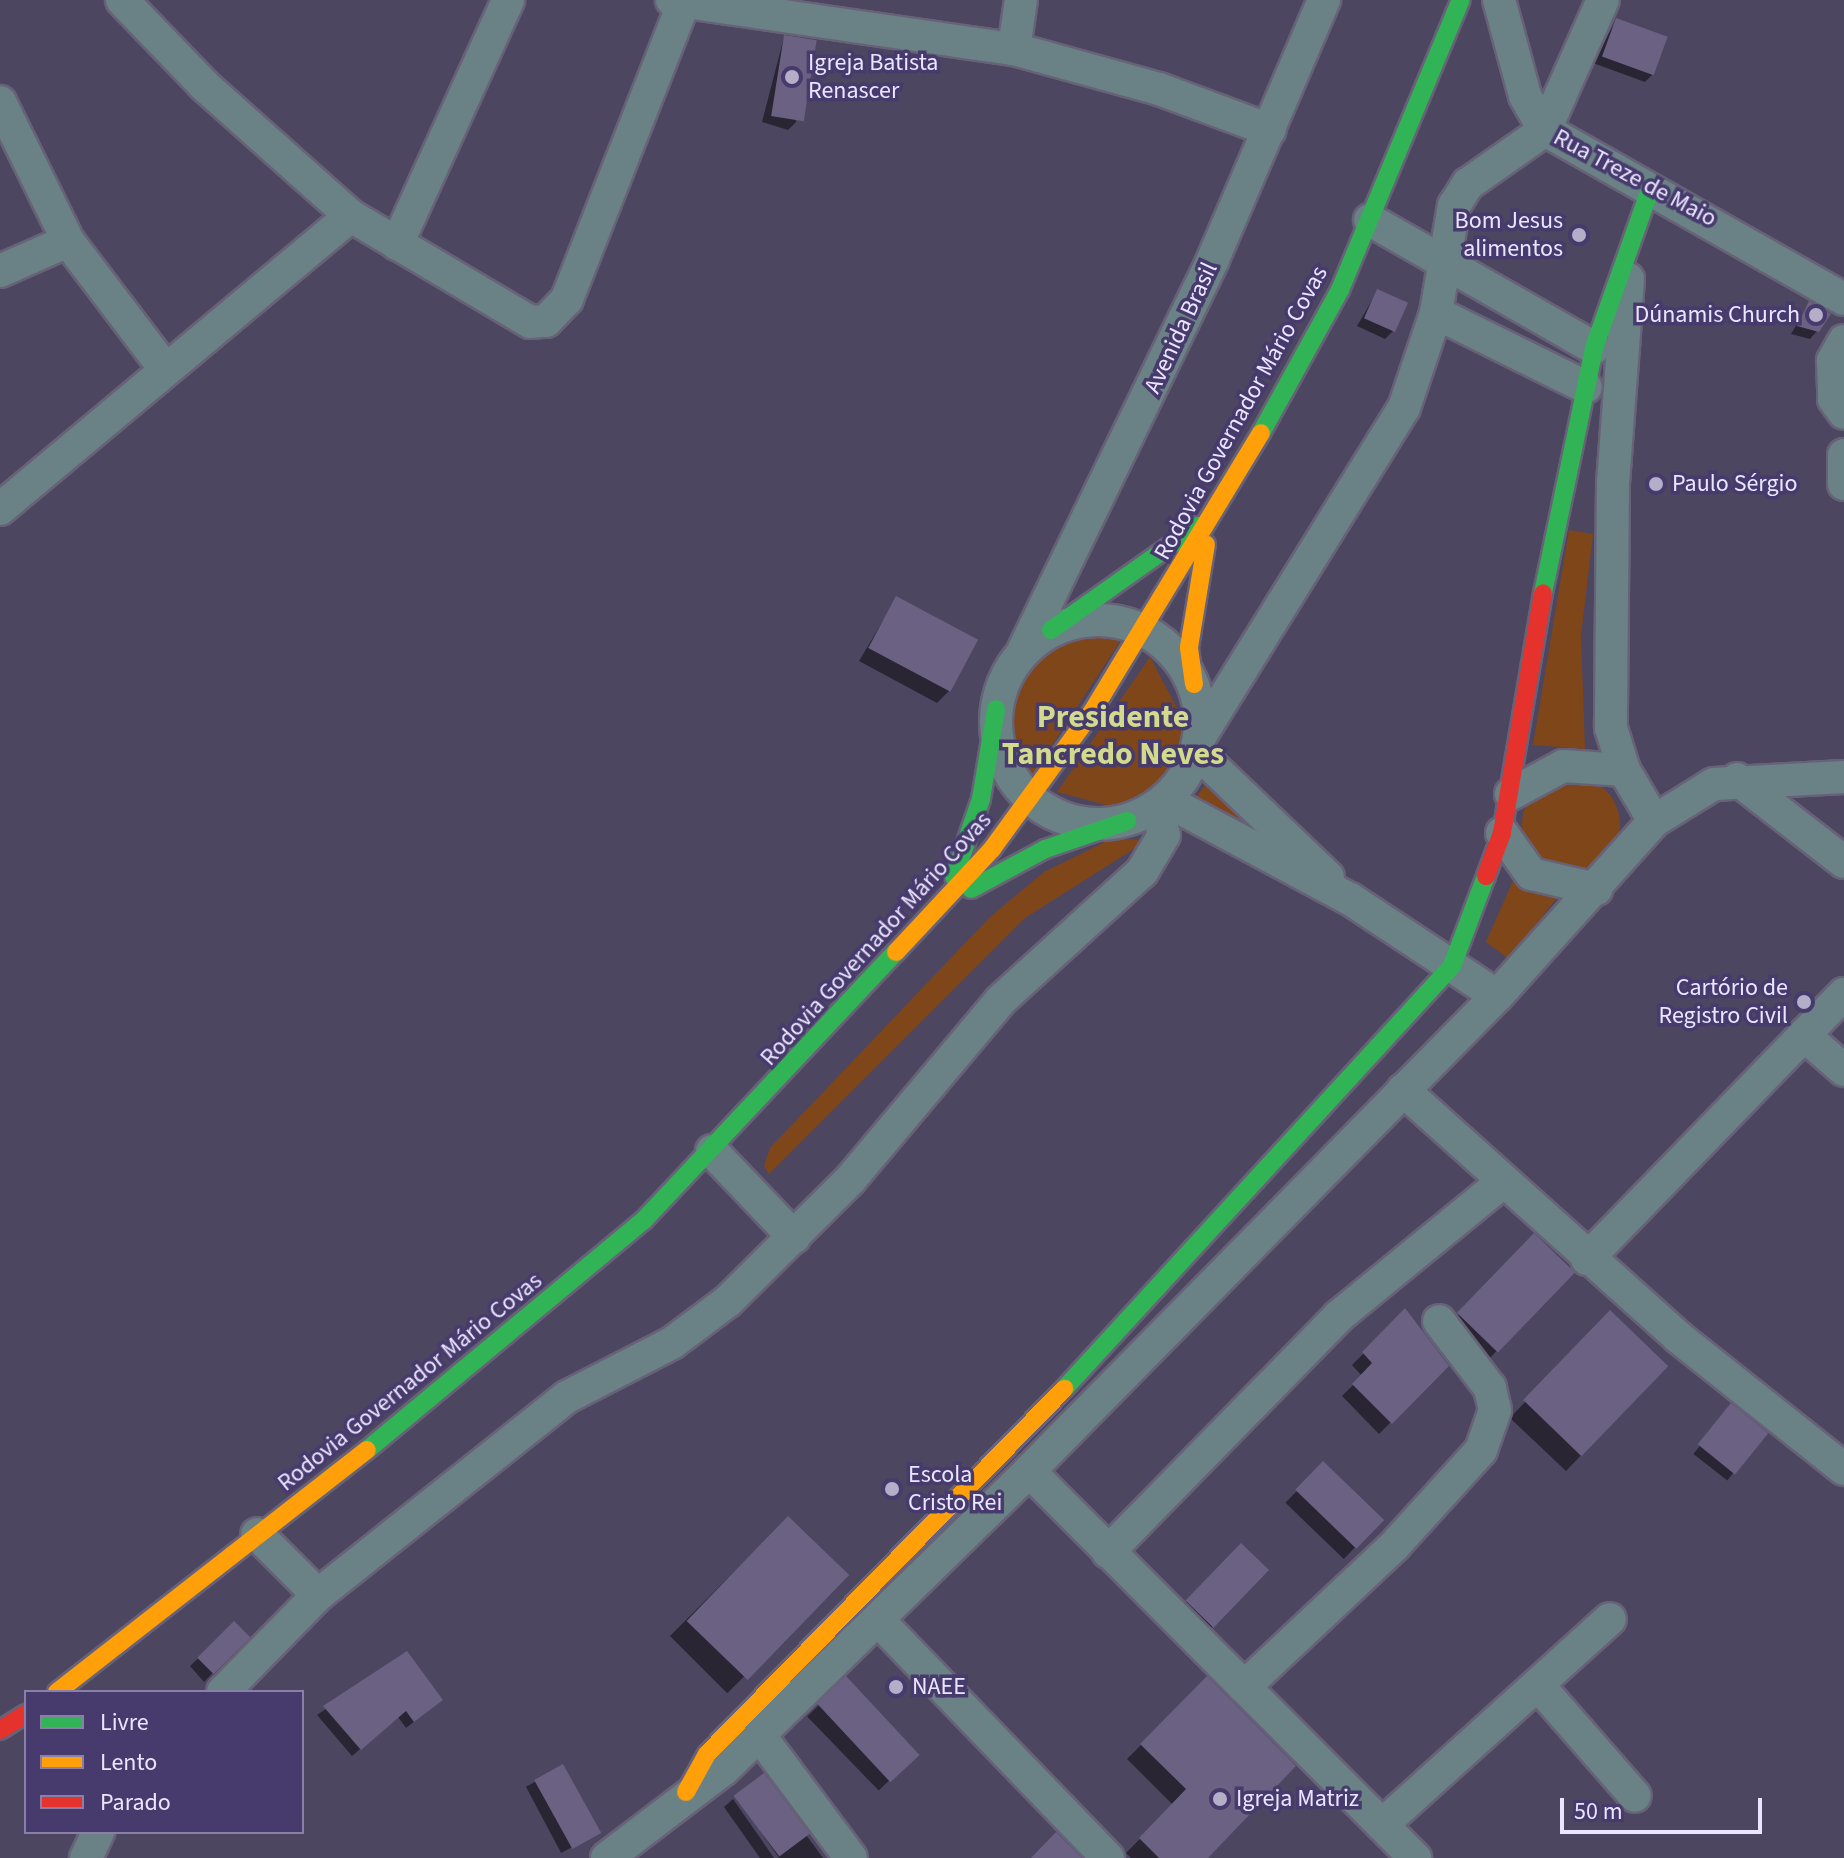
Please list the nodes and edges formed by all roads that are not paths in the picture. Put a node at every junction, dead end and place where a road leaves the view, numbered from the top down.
1 (122, 0) edge
2 (508, 0) edge
3 (1021, 0) edge
4 (1324, 0) edge
5 (1461, 0) edge
6 (1499, 0) edge
7 (1603, 0) edge
8 (680, 1) edge
9 (845, 12) edge
10 (1014, 49) junction
11 (0, 103) edge
12 (1270, 130) junction
13 (1545, 130) junction
14 (1651, 187) junction
15 (351, 216) junction
16 (1370, 220) junction
17 (68, 241) junction
18 (397, 244) junction
19 (1629, 256) junction
20 (1444, 260) junction
21 (0, 271) edge
22 (1844, 299) edge
23 (1436, 313) junction
24 (1844, 341) edge
25 (1594, 348) junction
26 (165, 369) junction
27 (1586, 387) junction
28 (1844, 413) edge
29 (1844, 455) edge
30 (1844, 484) edge
31 (0, 509) edge
32 (1213, 515) junction
33 (1051, 630) junction
34 (1145, 630) junction
35 (1024, 649) junction
36 (1194, 684) junction
37 (996, 709) junction
38 (1199, 743) junction
39 (1624, 770) junction
40 (1844, 777) edge
41 (1737, 779) junction
42 (1511, 794) junction
43 (1031, 800) junction
44 (1161, 804) junction
45 (1127, 821) junction
46 (1654, 821) junction
47 (1502, 833) junction
48 (1844, 862) edge
49 (1596, 889) junction
50 (1350, 899) junction
51 (942, 907) junction
52 (1452, 966) junction
53 (1844, 994) edge
54 (1497, 996) junction
55 (1804, 1035) junction
56 (1844, 1070) edge
57 (1403, 1090) junction
58 (712, 1151) junction
59 (1283, 1157) junction
60 (1503, 1182) junction
61 (1309, 1183) junction
62 (794, 1237) junction
63 (1587, 1259) junction
64 (1439, 1321) dead end
65 (1844, 1469) edge
66 (1029, 1471) junction
67 (257, 1534) junction
68 (932, 1547) junction
69 (1108, 1552) junction
70 (318, 1595) junction
71 (1610, 1619) dead end
72 (878, 1620) junction
73 (1538, 1685) junction
74 (1244, 1687) junction
75 (60, 1690) edge
76 (225, 1690) edge
77 (24, 1715) edge
78 (0, 1730) edge
79 (760, 1736) junction
80 (686, 1792) junction
81 (1635, 1796) dead end
82 (1382, 1825) junction
83 (97, 1834) edge
84 (86, 1858) edge
85 (607, 1858) edge
86 (851, 1858) edge
87 (1108, 1858) edge
88 (1415, 1858) edge

1 - 15 street
2 - 18 street
3 - 10 street
4 - 12 street, Avenida Brasil
5 - 16 main road, Rodovia Governador Mário Covas
6 - 13 street, Rua Treze de Maio
7 - 13 street
8 - 9 street
8 - 18 street
9 - 10 street
10 - 12 street
11 - 17 street
12 - 35 street, Avenida Brasil
13 - 14 street, Rua Treze de Maio
13 - 20 street
14 - 19 main road
14 - 22 street, Rua Treze de Maio
15 - 18 street
15 - 26 street
16 - 20 street
16 - 32 main road, Rodovia Governador Mário Covas
17 - 21 street
17 - 26 street
19 - 25 main road
19 - 39 street
20 - 23 street
20 - 25 street
23 - 27 street
23 - 38 street
24 - 28 street
25 - 27 main road
26 - 31 street
27 - 42 main road
29 - 30 street
32 - 33 main road
32 - 34 main road, Rodovia Governador Mário Covas
32 - 36 main road
33 - 34 street
33 - 35 street
34 - 36 street
34 - 43 main road, Rodovia Governador Mário Covas
35 - 37 street, Avenida Brasil
36 - 38 street
37 - 43 street
37 - 51 main road
38 - 44 street
38 - 50 street
39 - 42 street
39 - 46 street
40 - 41 street
41 - 46 street
41 - 48 street
42 - 47 main road
43 - 45 street
43 - 51 main road, Rodovia Governador Mário Covas
44 - 45 street
44 - 50 street
44 - 62 street
45 - 51 main road
46 - 49 street
47 - 49 street
47 - 52 main road
49 - 54 street
50 - 52 street
51 - 58 main road, Rodovia Governador Mário Covas
52 - 54 street
52 - 59 main road
53 - 55 street
54 - 57 street
55 - 56 street
55 - 63 street
57 - 60 street
57 - 61 street
58 - 62 street
58 - 67 main road, Rodovia Governador Mário Covas
59 - 61 street
59 - 68 main road
60 - 63 street
60 - 69 street
61 - 66 street
62 - 70 street
63 - 65 street
64 - 74 street
66 - 68 street
66 - 69 street
67 - 70 street
67 - 75 main road, Rodovia Governador Mário Covas
68 - 72 street
68 - 80 main road
69 - 74 street
70 - 76 street
71 - 73 street
72 - 79 street
72 - 87 street
73 - 81 street
73 - 82 street
74 - 82 street
77 - 78 main road
79 - 80 street
79 - 86 street
80 - 85 street
82 - 88 street
83 - 84 street

